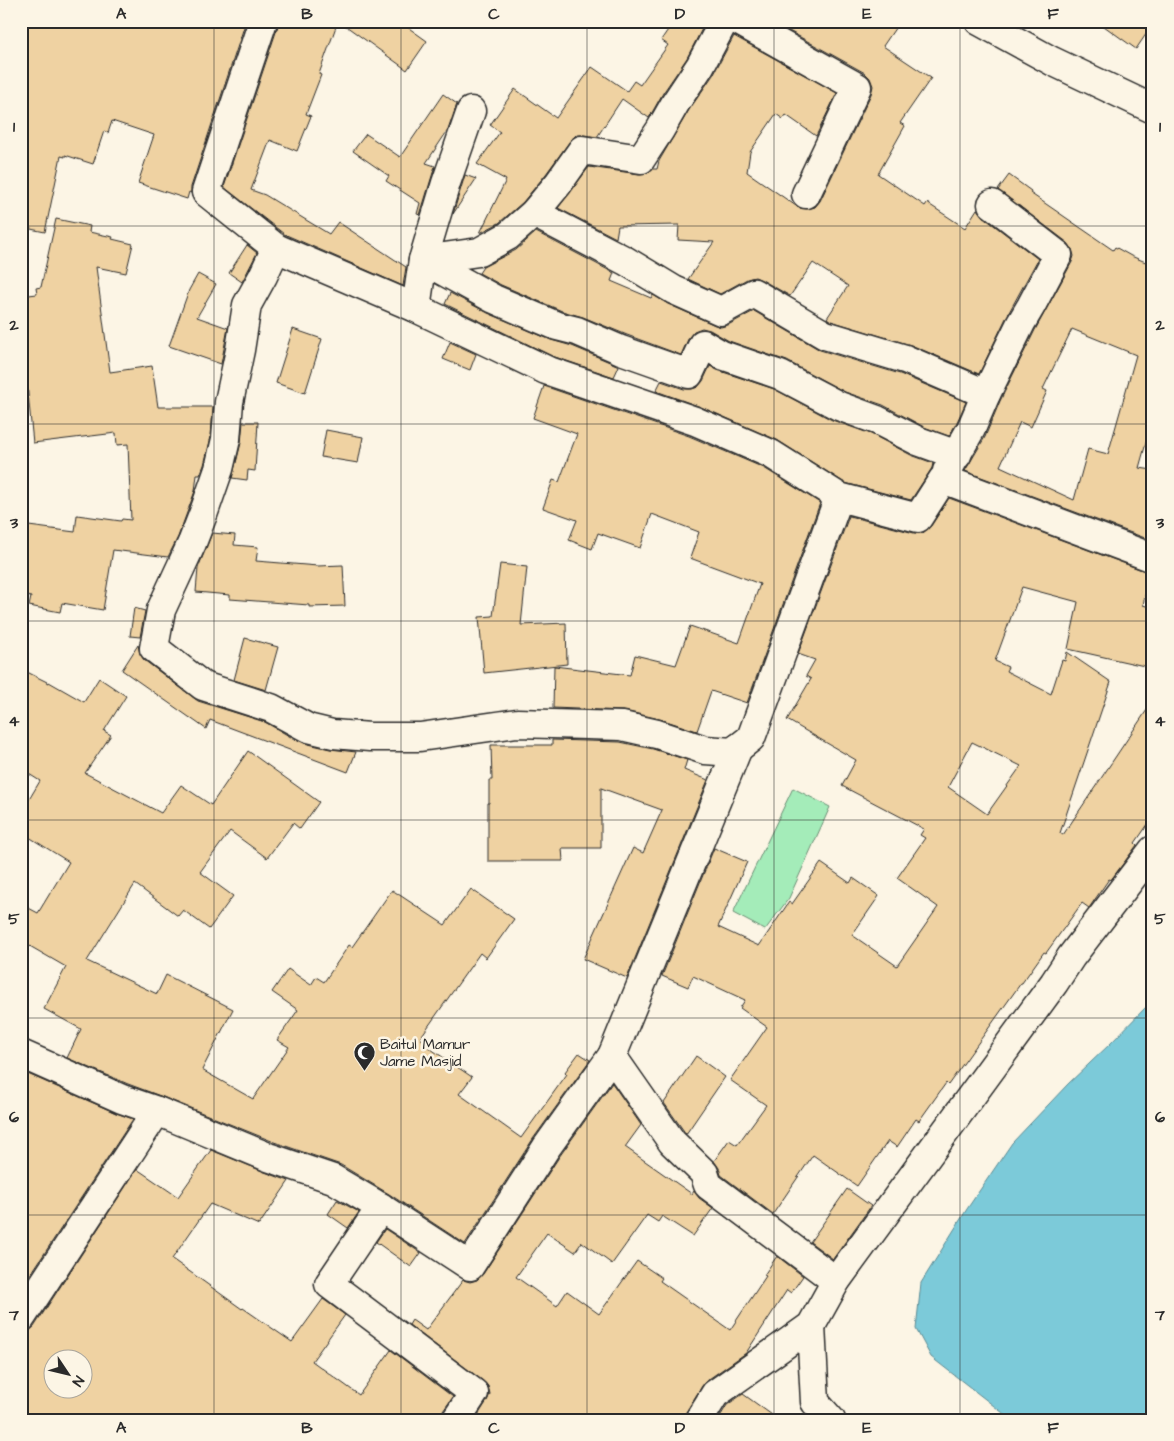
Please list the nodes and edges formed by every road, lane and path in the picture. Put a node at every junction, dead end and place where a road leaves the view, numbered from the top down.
1 (263, 21) edge
2 (724, 21) edge
3 (739, 21) edge
4 (979, 21) edge
5 (1153, 109) edge
6 (471, 110) dead end
7 (806, 194) dead end
8 (992, 204) dead end
9 (534, 213) junction
10 (276, 248) junction
11 (423, 260) junction
12 (416, 308) junction
13 (986, 394) junction
14 (957, 455) junction
15 (943, 479) junction
16 (839, 497) junction
17 (1153, 558) edge
18 (738, 748) junction
19 (1153, 850) edge
20 (21, 1054) edge
21 (612, 1056) junction
22 (157, 1111) junction
23 (381, 1207) junction
24 (836, 1281) junction
25 (21, 1318) edge
26 (811, 1326) junction
27 (456, 1420) edge
28 (699, 1420) edge
29 (830, 1420) edge

1 - 10 street
2 - 9 street
3 - 7 street
4 - 5 street
6 - 11 street
8 - 13 street
9 - 11 street
9 - 13 street
10 - 12 street
10 - 18 street
11 - 12 street
11 - 14 street
12 - 16 street
13 - 14 street
14 - 15 street
15 - 16 street
15 - 17 street
16 - 18 street
18 - 21 street
19 - 24 street
20 - 22 street
21 - 23 street
21 - 24 street
22 - 23 street
22 - 25 street
23 - 27 street
24 - 26 street
26 - 28 street
26 - 29 street

